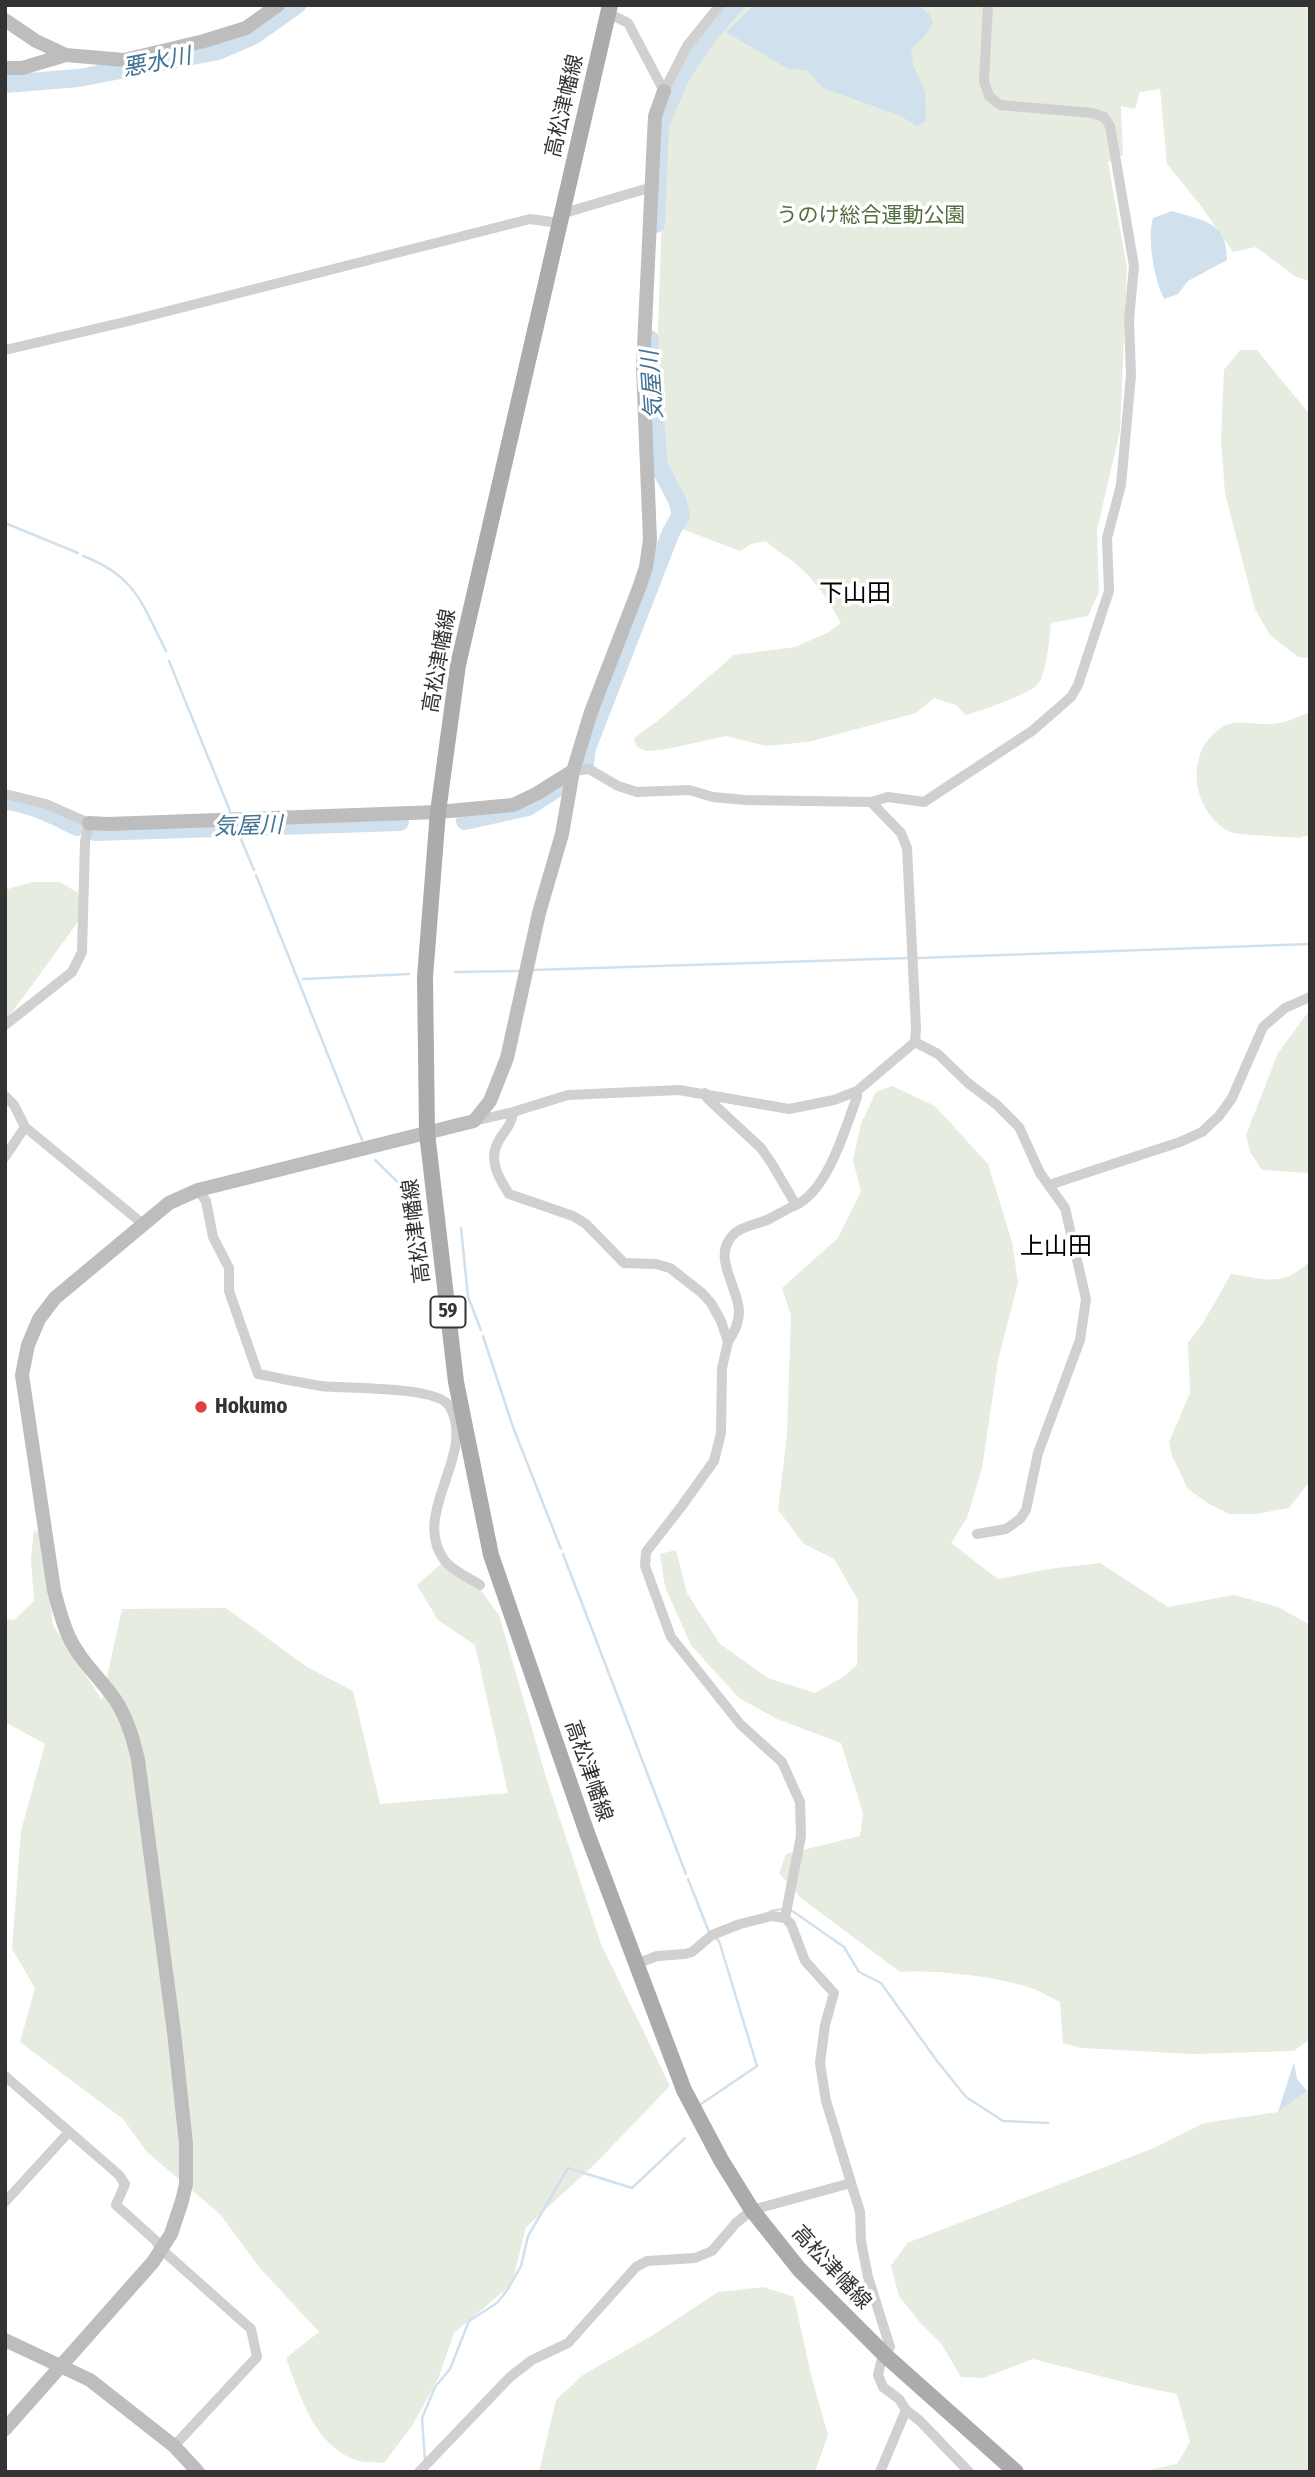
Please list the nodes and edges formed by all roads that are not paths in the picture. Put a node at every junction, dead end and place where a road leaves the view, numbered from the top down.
1 (278, 5) edge
2 (720, 5) edge
3 (988, 5) edge
4 (609, 9) edge
5 (5, 20) edge
6 (66, 55) junction
7 (5, 68) edge
8 (664, 91) junction
9 (652, 187) junction
10 (560, 218) junction
11 (5, 349) edge
12 (573, 771) junction
13 (5, 794) edge
14 (871, 802) junction
15 (438, 812) junction
16 (89, 823) junction
17 (1310, 997) edge
18 (5, 1025) edge
19 (915, 1042) junction
20 (857, 1091) junction
21 (705, 1093) junction
22 (5, 1096) edge
23 (513, 1112) junction
24 (474, 1121) junction
25 (25, 1127) junction
26 (427, 1133) junction
27 (5, 1157) edge
28 (1049, 1185) junction
29 (198, 1189) junction
30 (796, 1205) junction
31 (143, 1224) junction
32 (728, 1342) junction
33 (471, 1458) junction
34 (451, 1462) junction
35 (977, 1534) dead end
36 (480, 1585) dead end
37 (785, 1918) junction
38 (636, 1964) junction
39 (5, 2076) edge
40 (69, 2133) junction
41 (851, 2183) junction
42 (5, 2202) edge
43 (752, 2210) junction
44 (161, 2249) junction
45 (5, 2340) edge
46 (886, 2356) junction
47 (61, 2366) junction
48 (906, 2410) junction
49 (5, 2428) edge
50 (174, 2446) junction
51 (198, 2472) edge
52 (419, 2472) edge
53 (880, 2472) edge
54 (969, 2472) edge
55 (1016, 2472) edge

1 - 6 street
2 - 8 street
3 - 14 street
4 - 8 street
4 - 10 main road, 高松津幡線 / 59
5 - 6 street
6 - 7 street
8 - 9 street
9 - 10 street
9 - 12 street
10 - 11 street
10 - 15 main road, 高松津幡線 / 59
12 - 14 street
12 - 15 street
12 - 24 street
13 - 16 street
14 - 19 street
15 - 16 street
15 - 26 main road, 高松津幡線 / 59
16 - 18 street
17 - 28 street
19 - 20 street
19 - 28 street
20 - 21 street
20 - 30 street
21 - 23 street
21 - 30 street
22 - 25 street
23 - 24 street
23 - 32 street
24 - 26 street
25 - 27 street
25 - 31 street
26 - 29 street
26 - 33 main road, 高松津幡線 / 59
28 - 35 street
29 - 31 street
29 - 34 street
30 - 32 street
31 - 44 street
32 - 37 street
33 - 34 street
33 - 38 main road, 高松津幡線 / 59
34 - 36 street
37 - 38 street
37 - 41 street
38 - 43 main road, 高松津幡線 / 59
39 - 40 street
40 - 42 street
40 - 44 street
41 - 43 street
41 - 46 street
43 - 46 main road, 高松津幡線 / 59
43 - 52 street
44 - 47 street
44 - 50 street
45 - 47 street
46 - 48 street
46 - 55 main road, 高松津幡線 / 59
47 - 49 street
47 - 50 street
48 - 53 street
48 - 54 street
50 - 51 street

